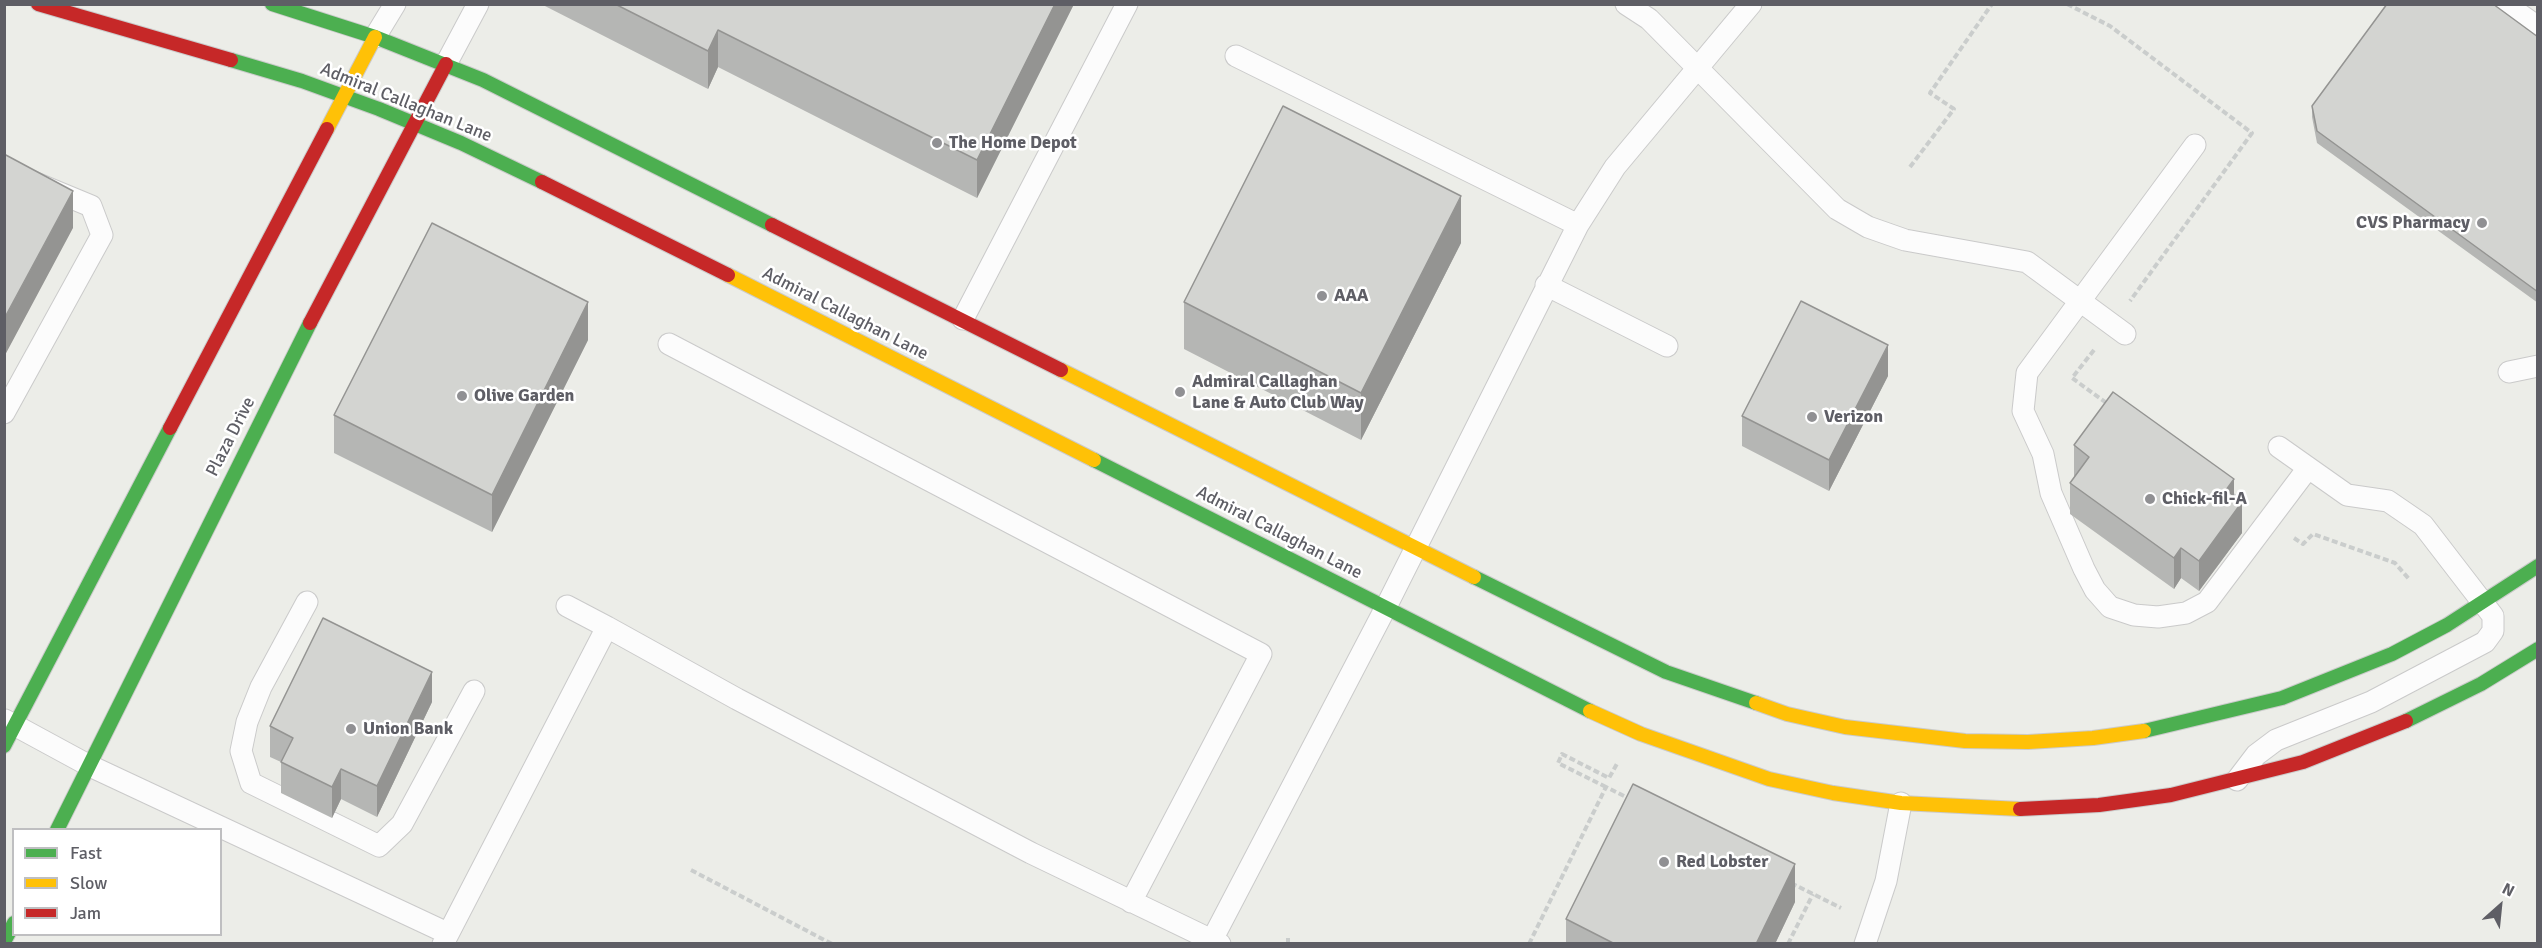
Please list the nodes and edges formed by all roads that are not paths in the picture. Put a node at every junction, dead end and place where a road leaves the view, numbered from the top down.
1 (38, 4) edge
2 (272, 4) edge
3 (395, 4) edge
4 (478, 4) edge
5 (1127, 4) edge
6 (1626, 4) edge
7 (1751, 4) edge
8 (2505, 4) edge
9 (2538, 27) edge
10 (375, 37) junction
11 (1236, 56) dead end
12 (446, 64) junction
13 (1699, 67) junction
14 (344, 95) junction
15 (415, 123) junction
16 (2195, 145) dead end
17 (4, 170) edge
18 (1578, 225) junction
19 (1546, 285) junction
20 (2080, 302) junction
21 (963, 319) junction
22 (2118, 329) road end
23 (669, 344) dead end
24 (1667, 346) dead end
25 (2538, 366) edge
26 (2509, 372) dead end
27 (4, 413) edge
28 (2279, 447) dead end
29 (2308, 468) junction
30 (1416, 547) junction
31 (2538, 566) edge
32 (2483, 601) junction
33 (307, 602) dead end
34 (567, 606) dead end
35 (1386, 607) junction
36 (607, 627) junction
37 (2538, 649) edge
38 (474, 691) dead end
39 (9, 723) edge
40 (4, 746) edge
41 (88, 765) junction
42 (2236, 780) junction
43 (1901, 803) junction
44 (58, 828) edge
45 (218, 828) edge
46 (222, 830) edge
47 (1131, 902) junction
48 (12, 927) edge
49 (445, 938) edge
50 (4, 942) edge
51 (1216, 942) edge
52 (1865, 944) edge

1 - 14 main road, Admiral Callaghan Lane
2 - 10 main road
3 - 10 lane
4 - 12 lane
5 - 21 lane
6 - 13 lane
7 - 13 lane
8 - 9 lane
10 - 12 main road
10 - 14 main road
11 - 18 lane
12 - 15 main road, Plaza Drive
12 - 21 main road
13 - 18 lane
13 - 20 lane
14 - 15 main road, Admiral Callaghan Lane
14 - 39 main road
15 - 35 main road, Admiral Callaghan Lane
15 - 41 main road, Plaza Drive
16 - 20 lane
17 - 27 lane
18 - 19 lane
19 - 24 lane
19 - 30 lane
20 - 22 lane
20 - 29 lane
21 - 30 main road
23 - 47 lane
25 - 26 lane
28 - 29 lane
29 - 32 lane
30 - 32 main road
30 - 35 lane
31 - 32 main road
32 - 42 lane
33 - 38 lane
34 - 36 lane
35 - 43 main road, Admiral Callaghan Lane
35 - 51 lane
36 - 47 lane
36 - 49 lane
37 - 42 main road, Admiral Callaghan Lane
39 - 40 main road
39 - 41 lane
41 - 44 main road, Plaza Drive
41 - 45 lane
42 - 43 main road, Admiral Callaghan Lane
43 - 52 lane
46 - 49 lane
47 - 51 lane
48 - 50 main road

